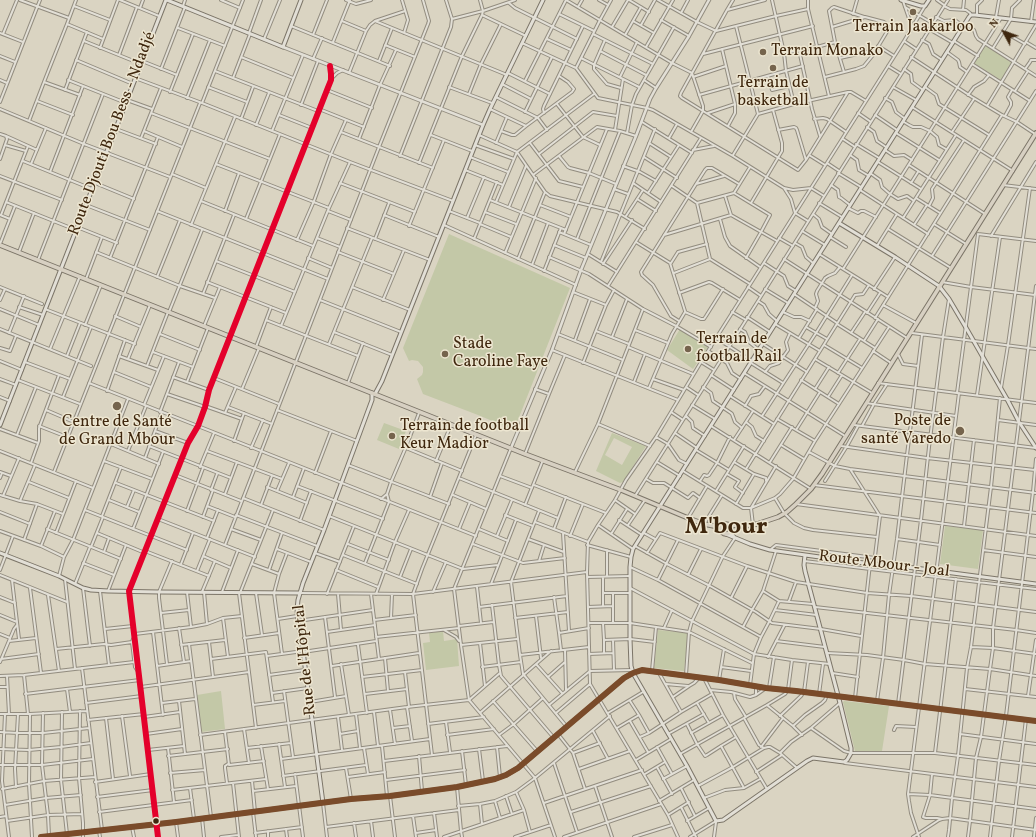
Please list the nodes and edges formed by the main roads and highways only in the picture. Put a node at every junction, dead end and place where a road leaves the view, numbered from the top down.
1 (167, 0) edge
2 (301, 0) edge
3 (543, 0) edge
4 (902, 0) edge
5 (929, 0) edge
6 (1036, 22) edge
7 (1036, 134) edge
8 (839, 223) junction
9 (0, 244) edge
10 (61, 269) junction
11 (940, 284) junction
12 (375, 394) junction
13 (0, 425) edge
14 (1036, 448) edge
15 (660, 506) junction
16 (723, 525) junction
17 (714, 526) junction
18 (729, 530) junction
19 (721, 531) junction
20 (0, 553) edge
21 (805, 555) junction
22 (1036, 584) edge
23 (300, 593) junction
24 (632, 671) junction
25 (838, 696) junction
26 (1036, 721) edge
27 (323, 803) junction
28 (48, 836) edge
29 (41, 837) edge

1 - 2 main road, Route Djouti Bou Bess - Ndadjé
1 - 10 main road, Route Djouti Bou Bess - Ndadjé
3 - 12 main road
4 - 5 main road
6 - 8 main road
7 - 11 highway
8 - 11 main road
8 - 15 main road
9 - 10 highway
10 - 12 highway
10 - 13 main road, Route Djouti Bou Bess - Ndadjé
11 - 14 main road
11 - 18 highway
12 - 15 highway
12 - 23 main road, Rue de l'Hôpital
15 - 17 highway
15 - 24 main road
16 - 17 highway
16 - 18 highway
16 - 19 highway
17 - 19 highway
18 - 19 highway
18 - 21 main road, Route Mbour - Joal
20 - 23 main road
21 - 22 main road, Route Mbour - Joal
21 - 25 main road
23 - 27 main road, Rue de l'Hôpital
24 - 25 main road
24 - 25 main road
24 - 27 main road
25 - 26 main road
27 - 28 main road
28 - 29 main road

